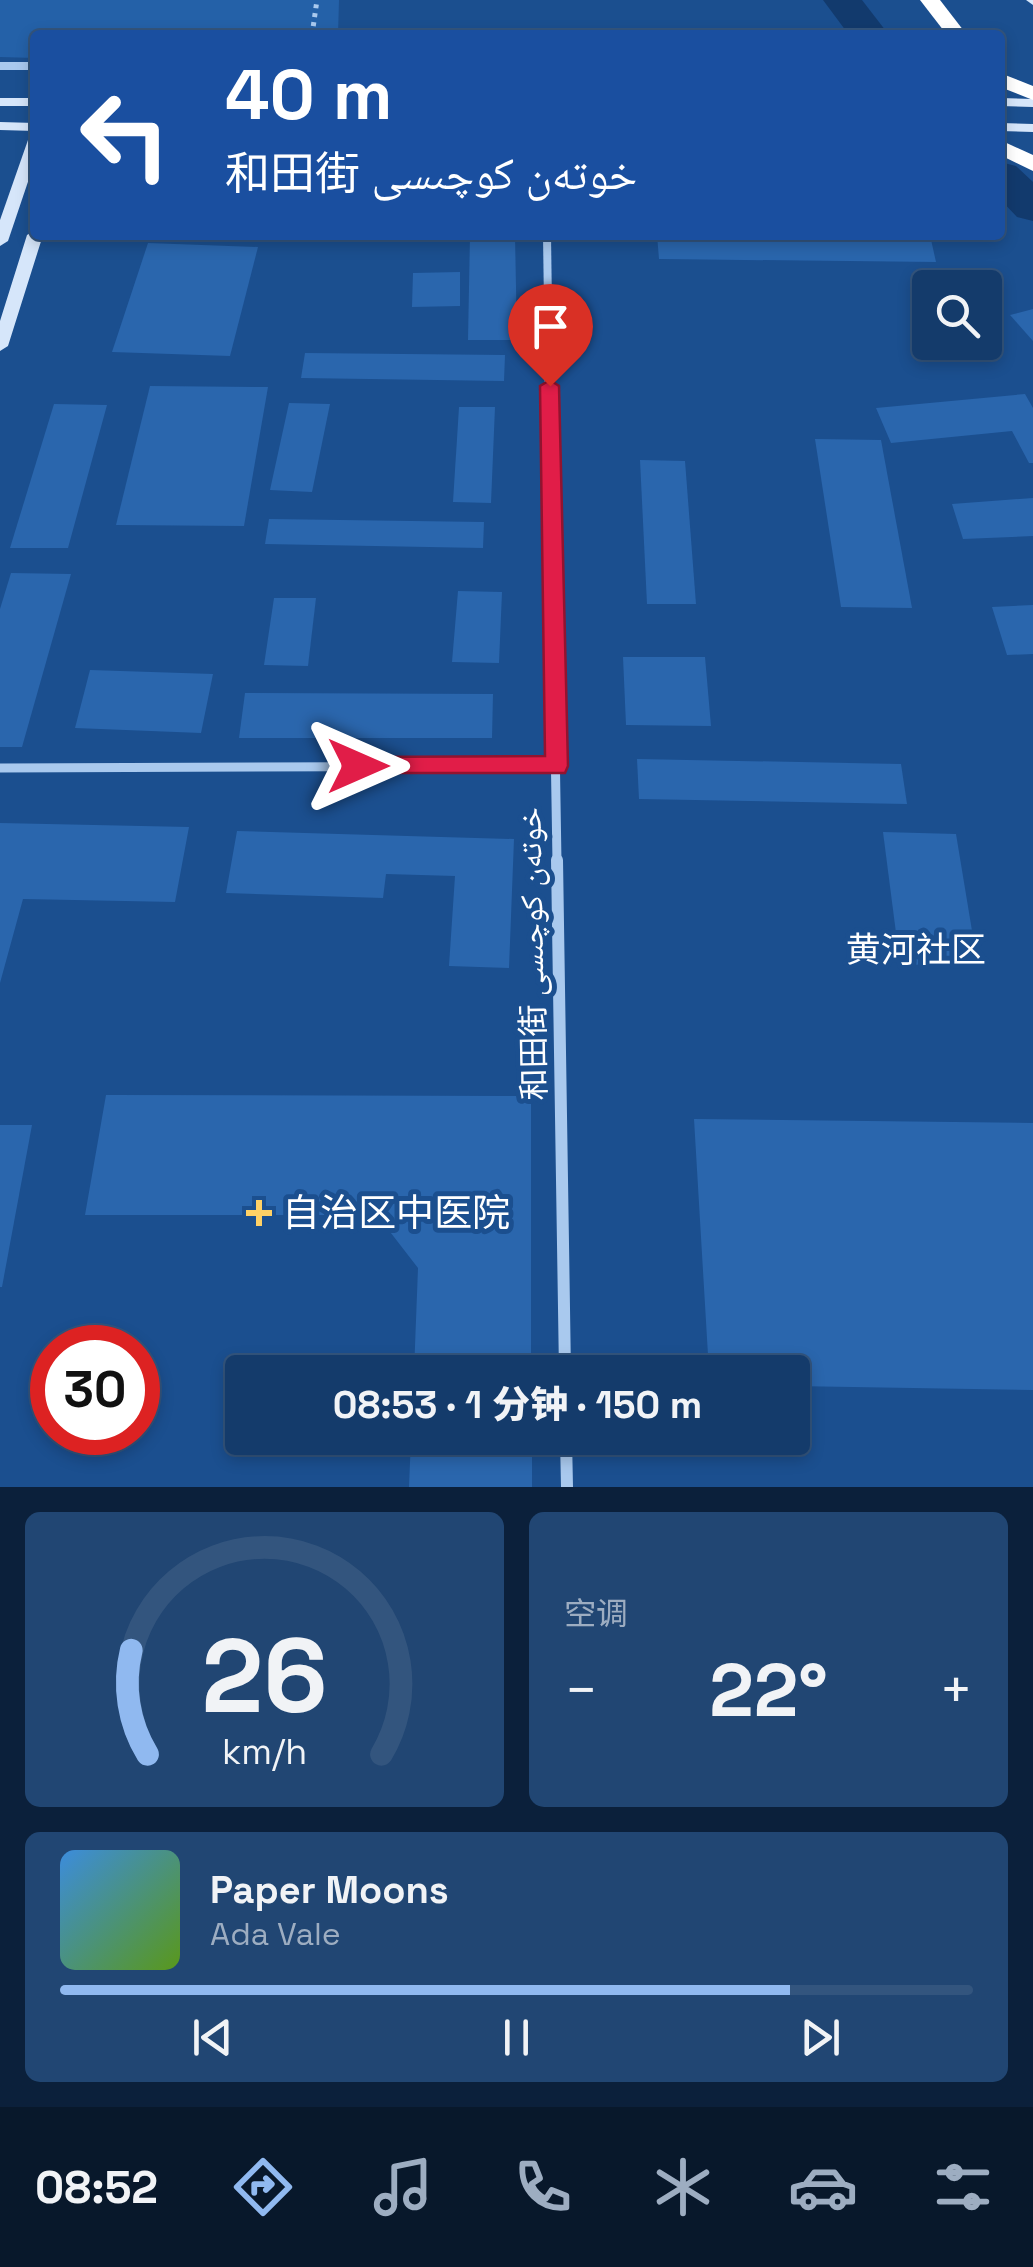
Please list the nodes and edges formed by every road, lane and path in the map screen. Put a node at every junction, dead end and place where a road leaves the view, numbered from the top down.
1 (317, 0) edge
2 (909, 0) edge
3 (930, 0) edge
4 (313, 30) edge
5 (931, 30) edge
6 (953, 30) edge
7 (0, 66) edge
8 (30, 66) edge
9 (1005, 82) edge
10 (1033, 94) edge
11 (0, 102) edge
12 (30, 102) edge
13 (1005, 102) edge
14 (1033, 103) edge
15 (0, 126) edge
16 (30, 127) edge
17 (1005, 128) edge
18 (1033, 128) edge
19 (1005, 149) edge
20 (30, 155) edge
21 (1033, 164) edge
22 (0, 196) edge
23 (11, 210) junction
24 (33, 240) edge
25 (546, 240) edge
26 (0, 241) edge
27 (0, 346) edge
28 (557, 766) junction
29 (0, 768) edge
30 (565, 1355) edge
31 (566, 1455) edge
32 (567, 1487) edge

1 - 4 path
2 - 5 highway
3 - 6 highway
7 - 8 street
9 - 10 highway
11 - 12 main road
13 - 14 main road
15 - 16 main road
17 - 18 main road
19 - 21 highway
20 - 23 main road
22 - 23 main road
23 - 26 main road
24 - 27 main road
25 - 28 street, 和田街 خوتەن كوچىسى
28 - 29 street
28 - 30 street, 和田街 خوتەن كوچىسى
31 - 32 street

